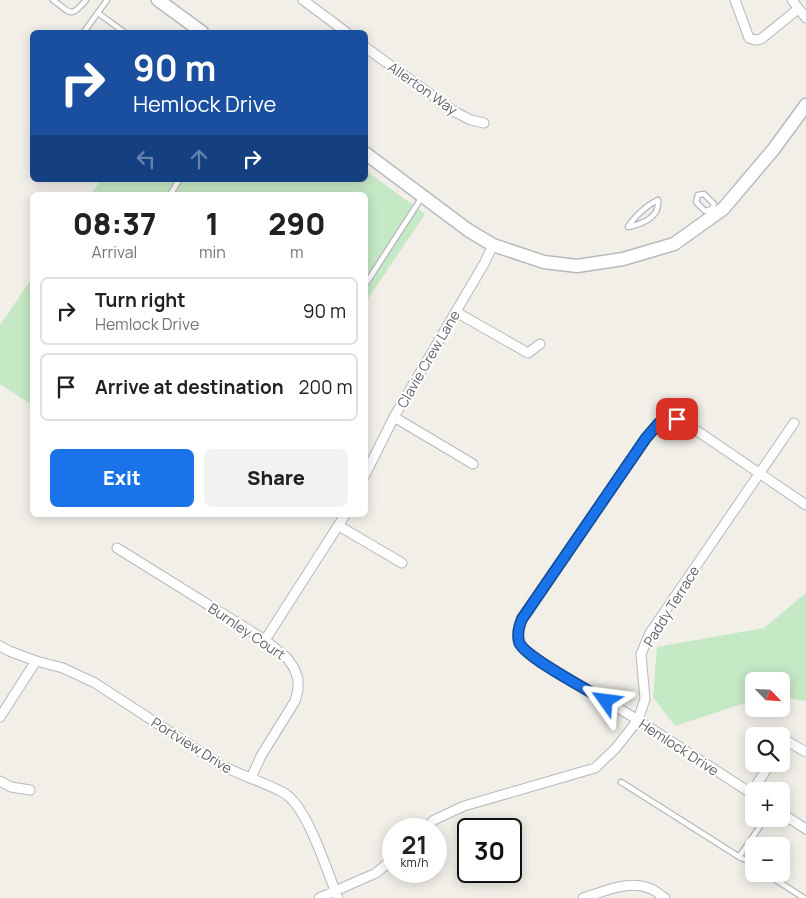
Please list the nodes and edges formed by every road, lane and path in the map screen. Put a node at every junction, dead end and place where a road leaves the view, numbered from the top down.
1 (53, 0) edge
2 (86, 0) edge
3 (107, 0) edge
4 (158, 0) edge
5 (303, 0) edge
6 (735, 0) edge
7 (792, 0) edge
8 (798, 9) junction
9 (98, 13) junction
10 (806, 18) edge
11 (85, 30) edge
12 (121, 30) edge
13 (194, 30) edge
14 (342, 30) edge
15 (368, 48) edge
16 (806, 105) edge
17 (484, 123) dead end
18 (368, 155) edge
19 (422, 196) junction
20 (658, 200) joint
21 (493, 245) junction
22 (368, 279) edge
23 (456, 312) junction
24 (540, 344) dead end
25 (394, 417) junction
26 (794, 423) dead end
27 (472, 464) dead end
28 (368, 469) edge
29 (760, 473) junction
30 (806, 505) edge
31 (343, 517) edge
32 (339, 526) junction
33 (118, 548) dead end
34 (402, 563) dead end
35 (265, 640) junction
36 (0, 646) edge
37 (36, 661) junction
38 (0, 717) edge
39 (638, 720) junction
40 (790, 743) edge
41 (806, 752) edge
42 (251, 778) junction
43 (0, 781) edge
44 (621, 782) dead end
45 (745, 789) edge
46 (30, 790) dead end
47 (438, 818) edge
48 (790, 819) edge
49 (759, 827) edge
50 (806, 829) edge
51 (739, 857) junction
52 (745, 859) edge
53 (382, 868) edge
54 (779, 882) edge
55 (336, 895) edge
56 (320, 898) edge
57 (583, 898) edge
58 (666, 898) edge
59 (804, 898) edge

1 - 2 lane
3 - 9 lane
4 - 13 street
5 - 14 street
6 - 8 street
7 - 8 street
8 - 10 street
9 - 11 lane
9 - 12 lane
15 - 17 street, Allerton Way
16 - 21 street
18 - 19 street
19 - 21 street
19 - 22 lane
20 - 20 lane
21 - 23 street, Clavie Crew Lane
23 - 24 street
23 - 25 street, Clavie Crew Lane
25 - 27 street
25 - 28 street, Clavie Crew Lane
26 - 29 street, Paddy Terrace
29 - 30 street, Hemlock Drive
29 - 39 street, Paddy Terrace
29 - 39 street, Hemlock Drive
31 - 32 street
32 - 34 street
32 - 35 street
33 - 35 street, Burnley Court
35 - 42 street, Burnley Court
36 - 37 street, Portview Drive
37 - 38 street
37 - 42 street, Portview Drive
39 - 45 street, Hemlock Drive
39 - 47 street, Paddy Terrace
40 - 41 street
42 - 55 street, Portview Drive
43 - 46 street
44 - 51 lane
48 - 50 street
49 - 51 lane
51 - 52 lane
53 - 55 street
54 - 59 lane
55 - 56 street
57 - 58 street

